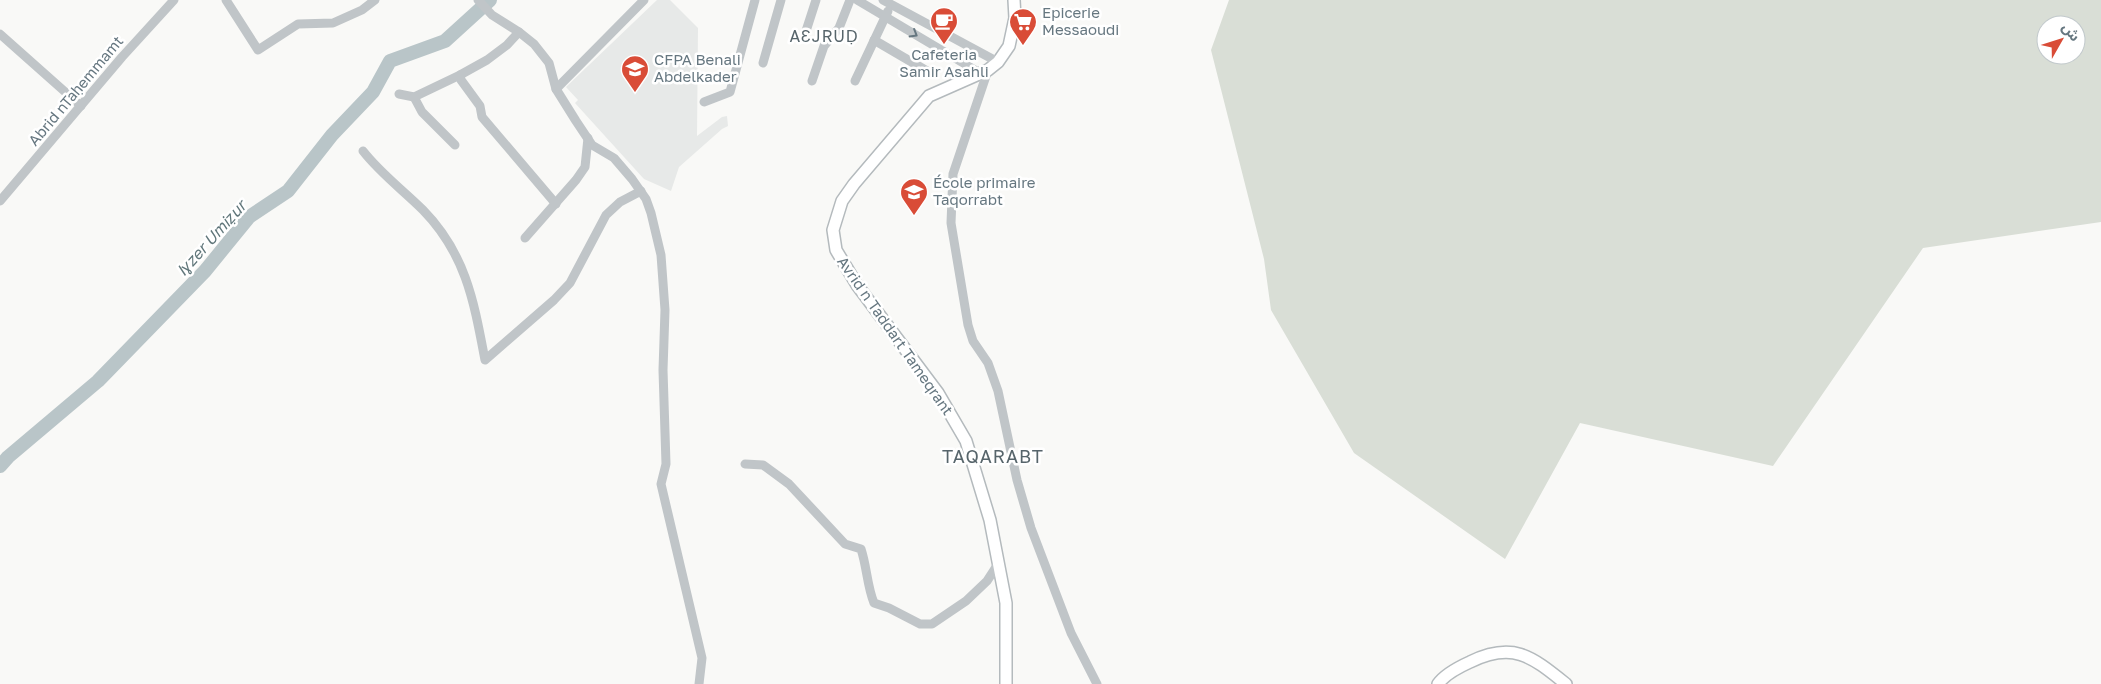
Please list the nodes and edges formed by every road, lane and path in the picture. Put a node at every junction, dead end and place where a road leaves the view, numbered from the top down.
1 (174, 0) edge
2 (226, 0) edge
3 (375, 0) edge
4 (478, 0) edge
5 (644, 0) edge
6 (755, 0) edge
7 (781, 0) edge
8 (816, 0) edge
9 (850, 0) edge
10 (857, 0) edge
11 (1014, 0) edge
12 (886, 2) edge
13 (886, 17) junction
14 (806, 31) dead end
15 (519, 32) junction
16 (0, 34) edge
17 (874, 40) junction
18 (998, 62) junction
19 (764, 63) dead end
20 (927, 71) dead end
21 (984, 72) junction
22 (460, 75) junction
23 (812, 81) dead end
24 (855, 81) dead end
25 (556, 89) junction
26 (399, 94) dead end
27 (414, 97) junction
28 (704, 102) dead end
29 (81, 106) junction
30 (588, 138) junction
31 (455, 145) dead end
32 (363, 151) dead end
33 (641, 191) junction
34 (0, 201) edge
35 (556, 204) junction
36 (526, 238) dead end
37 (744, 464) dead end
38 (998, 564) junction
39 (699, 684) edge
40 (1006, 684) edge
41 (1097, 684) edge
42 (1438, 684) edge
43 (1566, 684) edge

1 - 29 street, Abrid nTaḥemmamt
2 - 3 street
4 - 15 street
5 - 25 street
6 - 28 street
7 - 19 street
8 - 14 street
9 - 23 street
10 - 13 street
11 - 18 main road, Avrid n Taddart Tameqrant
12 - 13 street
12 - 18 street
13 - 17 street
13 -> 21 street
15 - 22 street
15 - 25 street
16 - 29 street
17 - 20 street
17 - 24 street
18 - 21 main road, Avrid n Taddart Tameqrant
21 - 38 main road, Avrid n Taddart Tameqrant
21 - 41 street
22 - 27 street
22 - 35 street
25 - 30 street
26 - 27 street
27 - 31 street
29 - 34 street, Abrid nTaḥemmamt
30 - 33 street
30 - 35 street
32 - 33 street
33 - 39 street
35 - 36 street
37 - 38 street
38 - 40 main road, Avrid n Taddart Tameqrant
42 - 43 main road

